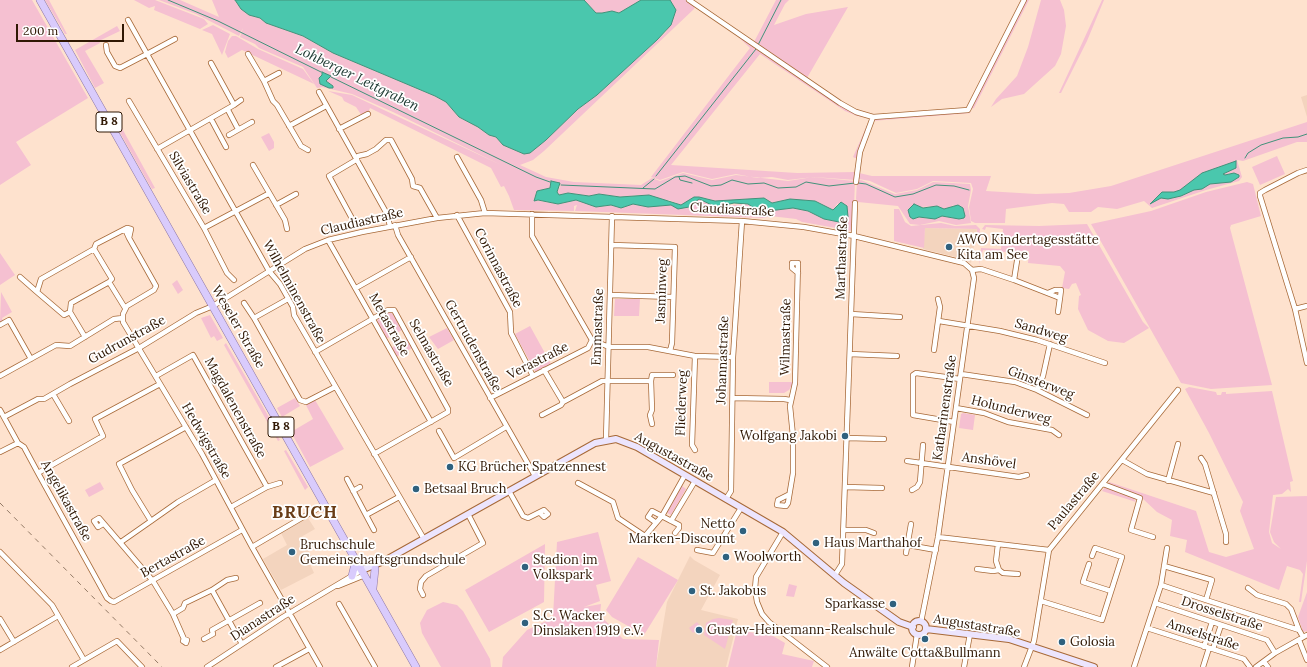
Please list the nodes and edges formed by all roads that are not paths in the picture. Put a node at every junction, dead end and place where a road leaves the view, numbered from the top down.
1 (40, 0) edge
2 (689, 0) edge
3 (1024, 0) edge
4 (128, 20) dead end
5 (175, 39) dead end
6 (106, 45) dead end
7 (147, 54) junction
8 (248, 54) dead end
9 (211, 63) dead end
10 (279, 73) dead end
11 (264, 81) junction
12 (319, 92) dead end
13 (241, 100) dead end
14 (129, 101) dead end
15 (234, 105) junction
16 (326, 106) junction
17 (228, 110) junction
18 (368, 114) dead end
19 (873, 117) junction
20 (211, 119) junction
21 (252, 122) dead end
22 (289, 126) junction
23 (238, 129) junction
24 (339, 130) junction
25 (191, 131) junction
26 (229, 135) dead end
27 (226, 147) dead end
28 (157, 149) junction
29 (308, 150) dead end
30 (457, 157) dead end
31 (356, 160) junction
32 (253, 165) dead end
33 (1307, 170) edge
34 (856, 182) dead end
35 (268, 194) junction
36 (296, 194) dead end
37 (855, 203) dead end
38 (276, 205) junction
39 (236, 210) junction
40 (485, 213) junction
41 (532, 214) junction
42 (457, 215) junction
43 (612, 216) junction
44 (437, 218) junction
45 (742, 221) junction
46 (355, 224) dead end
47 (393, 225) junction
48 (204, 228) junction
49 (287, 229) dead end
50 (854, 236) junction
51 (328, 240) junction
52 (612, 246) junction
53 (94, 249) junction
54 (410, 256) junction
55 (1016, 261) dead end
56 (972, 270) junction
57 (269, 271) junction
58 (798, 273) dead end
59 (20, 277) dead end
60 (234, 280) dead end
61 (1014, 280) junction
62 (109, 282) junction
63 (356, 288) junction
64 (37, 292) junction
65 (1048, 293) junction
66 (611, 295) junction
67 (673, 297) junction
68 (1060, 298) junction
69 (288, 299) junction
70 (938, 299) dead end
71 (244, 303) dead end
72 (213, 306) junction
73 (1307, 306) edge
74 (125, 308) junction
75 (1295, 309) junction
76 (70, 312) junction
77 (1058, 312) dead end
78 (851, 314) junction
79 (900, 317) dead end
80 (123, 318) junction
81 (254, 318) junction
82 (373, 319) junction
83 (939, 321) junction
84 (0, 325) edge
85 (968, 325) junction
86 (85, 337) junction
87 (592, 340) junction
88 (1050, 344) junction
89 (608, 347) junction
90 (139, 348) junction
91 (934, 350) dead end
92 (670, 351) junction
93 (315, 352) junction
94 (850, 354) junction
95 (695, 356) junction
96 (897, 356) dead end
97 (733, 357) junction
98 (31, 359) junction
99 (1106, 363) dead end
100 (1307, 363) edge
101 (544, 370) junction
102 (673, 375) dead end
103 (0, 376) edge
104 (156, 376) junction
105 (534, 376) junction
106 (961, 376) junction
107 (607, 381) junction
108 (651, 381) junction
109 (160, 384) junction
110 (335, 387) junction
111 (1037, 390) junction
112 (1178, 390) dead end
113 (53, 394) junction
114 (490, 398) junction
115 (733, 398) junction
116 (790, 400) junction
117 (563, 402) junction
118 (956, 408) junction
119 (0, 410) edge
120 (542, 415) dead end
121 (1087, 415) dead end
122 (4, 417) junction
123 (69, 421) dead end
124 (431, 422) junction
125 (954, 422) junction
126 (652, 424) dead end
127 (186, 427) junction
128 (506, 427) junction
129 (438, 431) dead end
130 (1058, 435) dead end
131 (847, 438) junction
132 (606, 440) junction
133 (884, 440) dead end
134 (18, 443) junction
135 (1178, 444) dead end
136 (923, 445) dead end
137 (695, 450) dead end
138 (0, 452) edge
139 (374, 454) junction
140 (1201, 458) dead end
141 (1122, 460) junction
142 (907, 461) dead end
143 (921, 463) junction
144 (948, 466) junction
145 (38, 473) junction
146 (685, 475) junction
147 (1026, 475) dead end
148 (535, 476) junction
149 (347, 479) dead end
150 (216, 480) junction
151 (695, 481) junction
152 (1168, 481) junction
153 (280, 483) dead end
154 (578, 483) dead end
155 (1103, 484) junction
156 (267, 487) junction
157 (360, 487) dead end
158 (845, 487) junction
159 (882, 488) dead end
160 (912, 490) dead end
161 (353, 491) junction
162 (509, 491) junction
163 (1214, 493) junction
164 (788, 496) dead end
165 (399, 497) junction
166 (726, 499) junction
167 (231, 507) junction
168 (741, 508) junction
169 (317, 509) dead end
170 (540, 513) dead end
171 (468, 514) junction
172 (366, 515) junction
173 (662, 516) junction
174 (671, 520) junction
175 (151, 521) junction
176 (655, 522) junction
177 (103, 524) dead end
178 (911, 524) dead end
179 (242, 530) junction
180 (374, 530) dead end
181 (844, 530) junction
182 (782, 532) junction
183 (675, 533) dead end
184 (874, 533) dead end
185 (938, 537) junction
186 (1153, 537) dead end
187 (424, 539) junction
188 (121, 542) junction
189 (1226, 542) dead end
190 (998, 544) junction
191 (908, 545) junction
192 (252, 547) junction
193 (1167, 548) dead end
194 (697, 550) dead end
195 (936, 550) junction
196 (1049, 550) junction
197 (0, 552) edge
198 (906, 553) dead end
199 (1092, 556) dead end
200 (356, 560) junction
201 (386, 560) junction
202 (1089, 564) dead end
203 (1164, 566) junction
204 (374, 569) junction
205 (977, 569) dead end
206 (999, 570) junction
207 (363, 572) junction
208 (1018, 574) dead end
209 (835, 575) junction
210 (352, 576) junction
211 (236, 578) dead end
212 (153, 581) junction
213 (1160, 585) junction
214 (333, 588) junction
215 (1248, 588) dead end
216 (212, 590) junction
217 (374, 590) junction
218 (1111, 590) junction
219 (423, 595) dead end
220 (1206, 600) junction
221 (1041, 601) junction
222 (114, 602) joint
223 (260, 602) dead end
224 (1155, 603) junction
225 (339, 604) dead end
226 (289, 613) junction
227 (173, 614) junction
228 (58, 616) junction
229 (0, 619) edge
230 (228, 620) junction
231 (921, 622) junction
232 (1212, 622) junction
233 (1221, 625) junction
234 (913, 627) junction
235 (1147, 628) junction
236 (926, 629) junction
237 (1299, 630) junction
238 (917, 634) junction
239 (970, 634) junction
240 (1303, 638) edge
241 (184, 639) dead end
242 (204, 639) dead end
243 (14, 642) junction
244 (242, 644) junction
245 (1032, 647) junction
246 (1209, 648) junction
247 (309, 649) junction
248 (0, 650) edge
249 (1275, 653) junction
250 (84, 660) junction
251 (1307, 660) edge
252 (1264, 662) junction
253 (216, 665) edge
254 (279, 666) edge
255 (1085, 666) edge
256 (72, 667) edge
257 (142, 667) edge
258 (207, 667) edge
259 (320, 667) edge
260 (375, 667) edge
261 (416, 667) edge
262 (827, 667) edge
263 (912, 667) edge
264 (964, 667) edge
265 (1024, 667) edge
266 (1094, 667) edge
267 (1134, 667) edge
268 (1202, 667) edge
269 (1250, 667) edge
270 (1256, 667) edge
271 (1268, 667) edge

1 - 72 main road, Weseler Straße / B 8
2 - 19 street
3 - 19 street
4 - 7 street, Wilhelminenstraße
5 - 7 street
6 - 7 street
7 - 25 street, Wilhelminenstraße
8 - 11 street
9 - 15 street
10 - 11 street
11 - 22 street
12 - 16 street, Gertrudenstraße
13 - 15 street, Silviastraße
14 - 28 street, Silviastraße
15 - 17 street, Silviastraße
16 - 22 street
16 - 24 street, Gertrudenstraße
17 - 20 street, Silviastraße
17 - 23 street
18 - 24 street
19 - 34 street
20 - 25 street, Silviastraße
20 - 27 street
21 - 23 street
22 - 29 street
23 - 26 street
24 - 31 street, Gertrudenstraße
25 - 28 street, Silviastraße
25 - 39 street, Wilhelminenstraße
28 - 48 street, Silviastraße
30 - 40 street
31 - 44 street
31 - 46 street
31 - 47 street, Gertrudenstraße
32 - 35 street
33 - 75 street
35 - 38 street
35 - 39 street, Silviastraße
36 - 38 street
37 - 50 street, Marthastraße
38 - 49 street
39 - 48 street, Silviastraße
39 - 57 street, Wilhelminenstraße
40 - 41 street, Claudiastraße
40 - 42 street, Claudiastraße
41 - 43 street, Claudiastraße
41 - 87 street
42 - 44 street, Claudiastraße
42 - 105 street, Corinnastraße
43 - 45 street, Claudiastraße
43 - 52 street, Emmastraße
44 - 47 street, Claudiastraße
45 - 50 street, Claudiastraße
45 - 97 street, Johannastraße
47 - 51 street, Claudiastraße
47 - 54 street, Gertrudenstraße
48 - 60 street, Silviastraße
50 - 56 street, Claudiastraße
50 - 78 street, Marthastraße
51 - 57 street, Claudiastraße
51 - 63 street, Metastraße
52 - 66 street, Emmastraße
52 - 67 street, Jasminweg
53 - 62 street
53 - 64 street
53 - 74 street
54 - 63 street
54 - 114 street, Gertrudenstraße
55 - 61 street
56 - 61 street
56 - 85 street, Katharinenstraße
57 - 69 street, Wilhelminenstraße
57 - 72 street, Claudiastraße
58 - 116 street, Wilmastraße
59 - 64 street
61 - 65 street
62 - 74 street
62 - 76 street
63 - 82 street, Metastraße
64 - 76 street
65 - 68 street
65 - 68 street
66 - 67 street
66 - 89 street, Emmastraße
67 - 92 street, Jasminweg
68 - 77 street
69 - 81 street
69 - 93 street, Wilhelminenstraße
70 - 83 street
71 - 81 street
72 - 90 street, Gudrunstraße
72 - 200 main road, Weseler Straße / B 8
73 - 75 street
74 - 80 street
75 - 100 street
76 - 86 street
78 - 79 street, Marthastraße
78 - 94 street, Marthastraße
80 - 86 street
80 - 90 street, Hedwigstraße
81 - 110 street
82 - 93 street, Selmastraße
82 - 124 street, Metastraße
82 - 124 street, Selmastraße
83 - 85 street, Sandweg
83 - 91 street
84 - 98 street
85 - 88 street, Sandweg
85 - 106 street, Katharinenstraße
86 - 98 street
87 - 89 street
87 - 101 street, Verastraße
88 - 99 street, Sandweg
88 - 111 street
89 - 92 street, Fliederweg
89 - 107 street, Emmastraße
90 - 104 street, Hedwigstraße
90 - 113 street, Gudrunstraße
92 - 95 street, Fliederweg
93 - 110 street, Wilhelminenstraße
94 - 96 street
94 - 131 street, Marthastraße
95 - 97 street, Fliederweg
95 - 137 street, Fliederweg
97 - 115 street, Johannastraße
98 - 103 street
101 - 105 street, Verastraße
101 - 117 street
102 - 108 street
104 - 109 street, Hedwigstraße
104 - 156 street, Magdalenenstraße
105 - 114 street, Verastraße
106 - 111 street, Ginsterweg
106 - 118 street, Katharinenstraße
106 - 125 street, Ginsterweg
107 - 108 street
107 - 117 street
107 - 132 street, Emmastraße
108 - 126 street
109 - 127 street, Hedwigstraße
109 - 145 street
110 - 139 street, Wilhelminenstraße
111 - 121 street, Ginsterweg
112 - 141 street, Paulastraße
113 - 122 street, Gudrunstraße
113 - 123 street
114 - 128 street, Gertrudenstraße
115 - 116 street
115 - 166 street, Johannastraße
116 - 164 street, Wilmastraße
117 - 120 street
118 - 125 street, Katharinenstraße
118 - 130 street, Holunderweg
119 - 122 street, Angelikastraße
122 - 134 street, Angelikastraße
124 - 139 street, Selmastraße
125 - 144 street, Katharinenstraße
127 - 150 street, Hedwigstraße
127 - 175 street
128 - 129 street
128 - 148 street, Gertrudenstraße
131 - 133 street
131 - 158 street, Marthastraße
132 - 146 main road, Augustastraße
132 - 148 main road, Augustastraße
134 - 138 street
134 - 145 street, Angelikastraße
135 - 152 street
136 - 143 street
139 - 165 street, Wilhelminenstraße
140 - 163 street
141 - 152 street
141 - 155 street, Paulastraße
142 - 143 street, Anshövel
143 - 144 street, Anshövel
143 - 160 street
144 - 147 street, Anshövel
144 - 185 street, Katharinenstraße
145 - 222 street, Angelikastraße
146 - 151 main road, Augustastraße
146 - 173 street
148 - 162 main road, Augustastraße
149 - 161 street
150 - 167 street, Hedwigstraße
150 - 175 street
151 - 166 main road, Augustastraße
151 - 174 street
152 - 163 street
153 - 156 street
154 - 176 street
155 - 186 street
155 - 196 street, Paulastraße
156 - 167 street
157 - 161 street
158 - 159 street
158 - 181 street, Marthastraße
161 - 172 street
162 - 170 street
162 - 171 main road, Augustastraße
163 - 189 street
165 - 172 street
165 - 187 street, Wilhelminenstraße
166 - 168 main road, Augustastraße
167 - 179 street, Hedwigstraße
168 - 182 main road, Augustastraße
168 - 194 street
169 - 192 street
171 - 187 main road, Augustastraße
171 - 219 street
172 - 180 street
173 - 174 street
173 - 176 street
173 - 176 street
174 - 183 street
175 - 188 street
177 - 188 street
178 - 191 street
179 - 192 street, Hedwigstraße
179 - 212 street, Bertastraße
181 - 184 street
181 - 209 street, Marthastraße
182 - 209 main road, Augustastraße
182 - 262 street
185 - 190 street
185 - 195 street, Katharinenstraße
187 - 201 main road, Augustastraße
188 - 212 street
190 - 196 street
190 - 206 street
191 - 195 street
191 - 198 street
192 - 226 street, Hedwigstraße
193 - 203 street
195 - 231 street, Katharinenstraße
196 - 221 street, Paulastraße
197 - 228 street
199 - 218 street
200 - 207 main road, Weseler Straße / B 8
200 - 210 main road
201 - 204 main road, Augustastraße
201 - 207 main road, Augustastraße
202 - 218 street
203 - 213 street
203 - 220 street
204 - 207 main road, Augustastraße
204 - 217 main road
205 - 206 street
206 - 208 street
207 - 210 street, Dianastraße
207 - 214 street, Dianastraße
207 - 217 main road, Weseler Straße / B 8
209 - 234 main road, Augustastraße
210 - 214 street, Dianastraße
211 - 216 street
212 - 222 street, Bertastraße
212 - 227 street
213 - 220 street
213 - 224 street
214 - 226 street, Dianastraße
215 - 237 street
216 - 227 street
216 - 230 street
217 - 261 main road, Weseler Straße / B 8
218 - 221 street
220 - 237 street
221 - 245 street, Paulastraße
223 - 230 street
224 - 232 street, Drosselstraße
224 - 235 street
225 - 260 street
226 - 244 street, Dianastraße
226 - 247 street, Hedwigstraße
227 - 241 street
228 - 243 street
228 - 250 street
229 - 243 street
230 - 242 street
230 - 244 street
231 - 234 main road
231 - 236 main road
232 - 233 street, Drosselstraße
232 - 246 street
233 - 246 street
233 - 249 street, Drosselstraße
234 - 238 main road
235 - 246 street, Amselstraße
235 - 267 street
236 - 238 main road
236 - 239 main road, Augustastraße
237 - 240 street
238 - 263 street
239 - 245 main road, Augustastraße
239 - 264 street
240 - 249 street
240 - 251 street
243 - 248 street
244 - 253 street, Dianastraße
245 - 255 main road, Augustastraße
245 - 265 street, Paulastraße
246 - 268 street
246 - 269 street, Amselstraße
247 - 254 street
247 - 259 street, Hedwigstraße
249 - 252 street
250 - 256 street
250 - 257 street
252 - 270 street
252 - 271 street
253 - 258 street, Dianastraße
255 - 266 main road, Augustastraße

